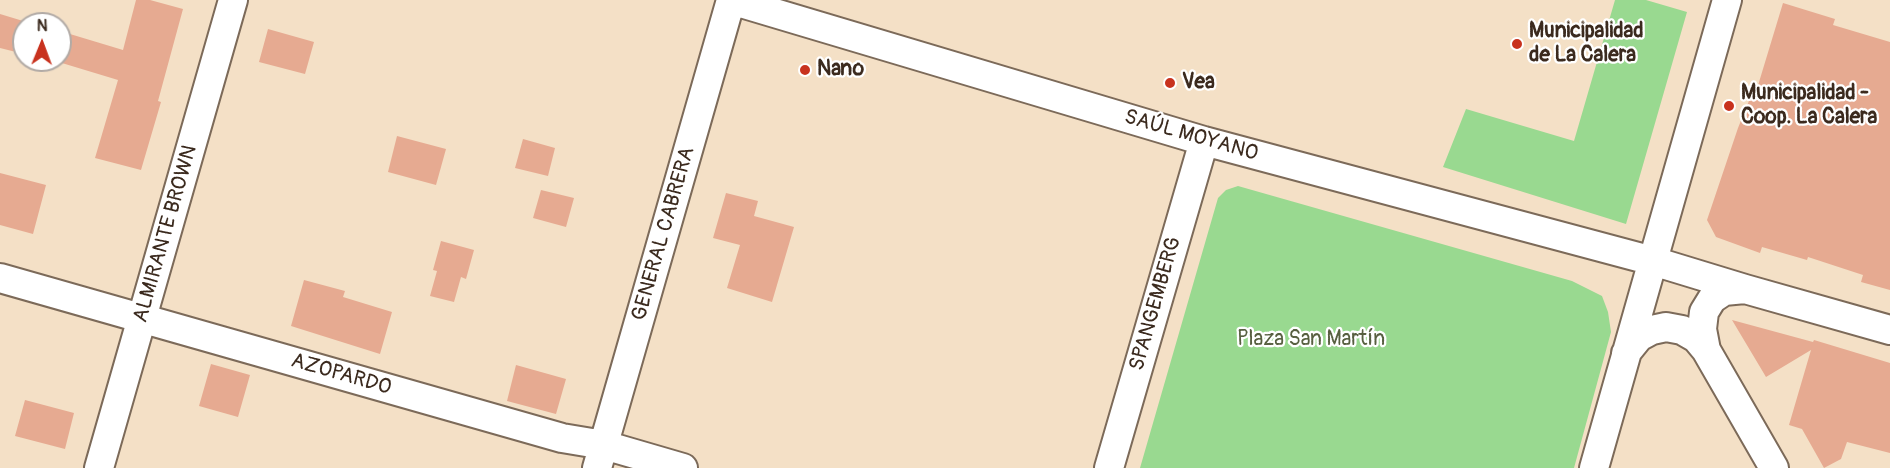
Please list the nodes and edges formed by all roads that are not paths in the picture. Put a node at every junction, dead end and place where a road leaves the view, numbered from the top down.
1 (233, 0) edge
2 (731, 0) edge
3 (1727, 0) edge
4 (1204, 141) junction
5 (1653, 261) junction
6 (0, 278) edge
7 (1744, 289) junction
8 (141, 319) junction
9 (1890, 330) edge
10 (1706, 350) junction
11 (1626, 352) junction
12 (600, 456) edge
13 (99, 468) edge
14 (683, 468) edge
15 (1109, 468) edge
16 (1594, 468) edge
17 (1774, 468) edge

1 - 8 street, ALMIRANTE BROWN
2 - 4 street, SAÚL MOYANO
2 - 12 street, GENERAL CABRERA
3 - 5 street
4 - 5 street, SAÚL MOYANO
4 - 15 street, SPANGEMBERG
5 - 7 street, SAÚL MOYANO
5 - 11 street
6 - 8 street, AZOPARDO
7 - 9 street, SAÚL MOYANO
7 - 10 street
8 - 12 street, AZOPARDO
8 - 13 street, ALMIRANTE BROWN
10 - 11 street
10 - 17 street
11 - 16 street
12 - 14 street, AZOPARDO

